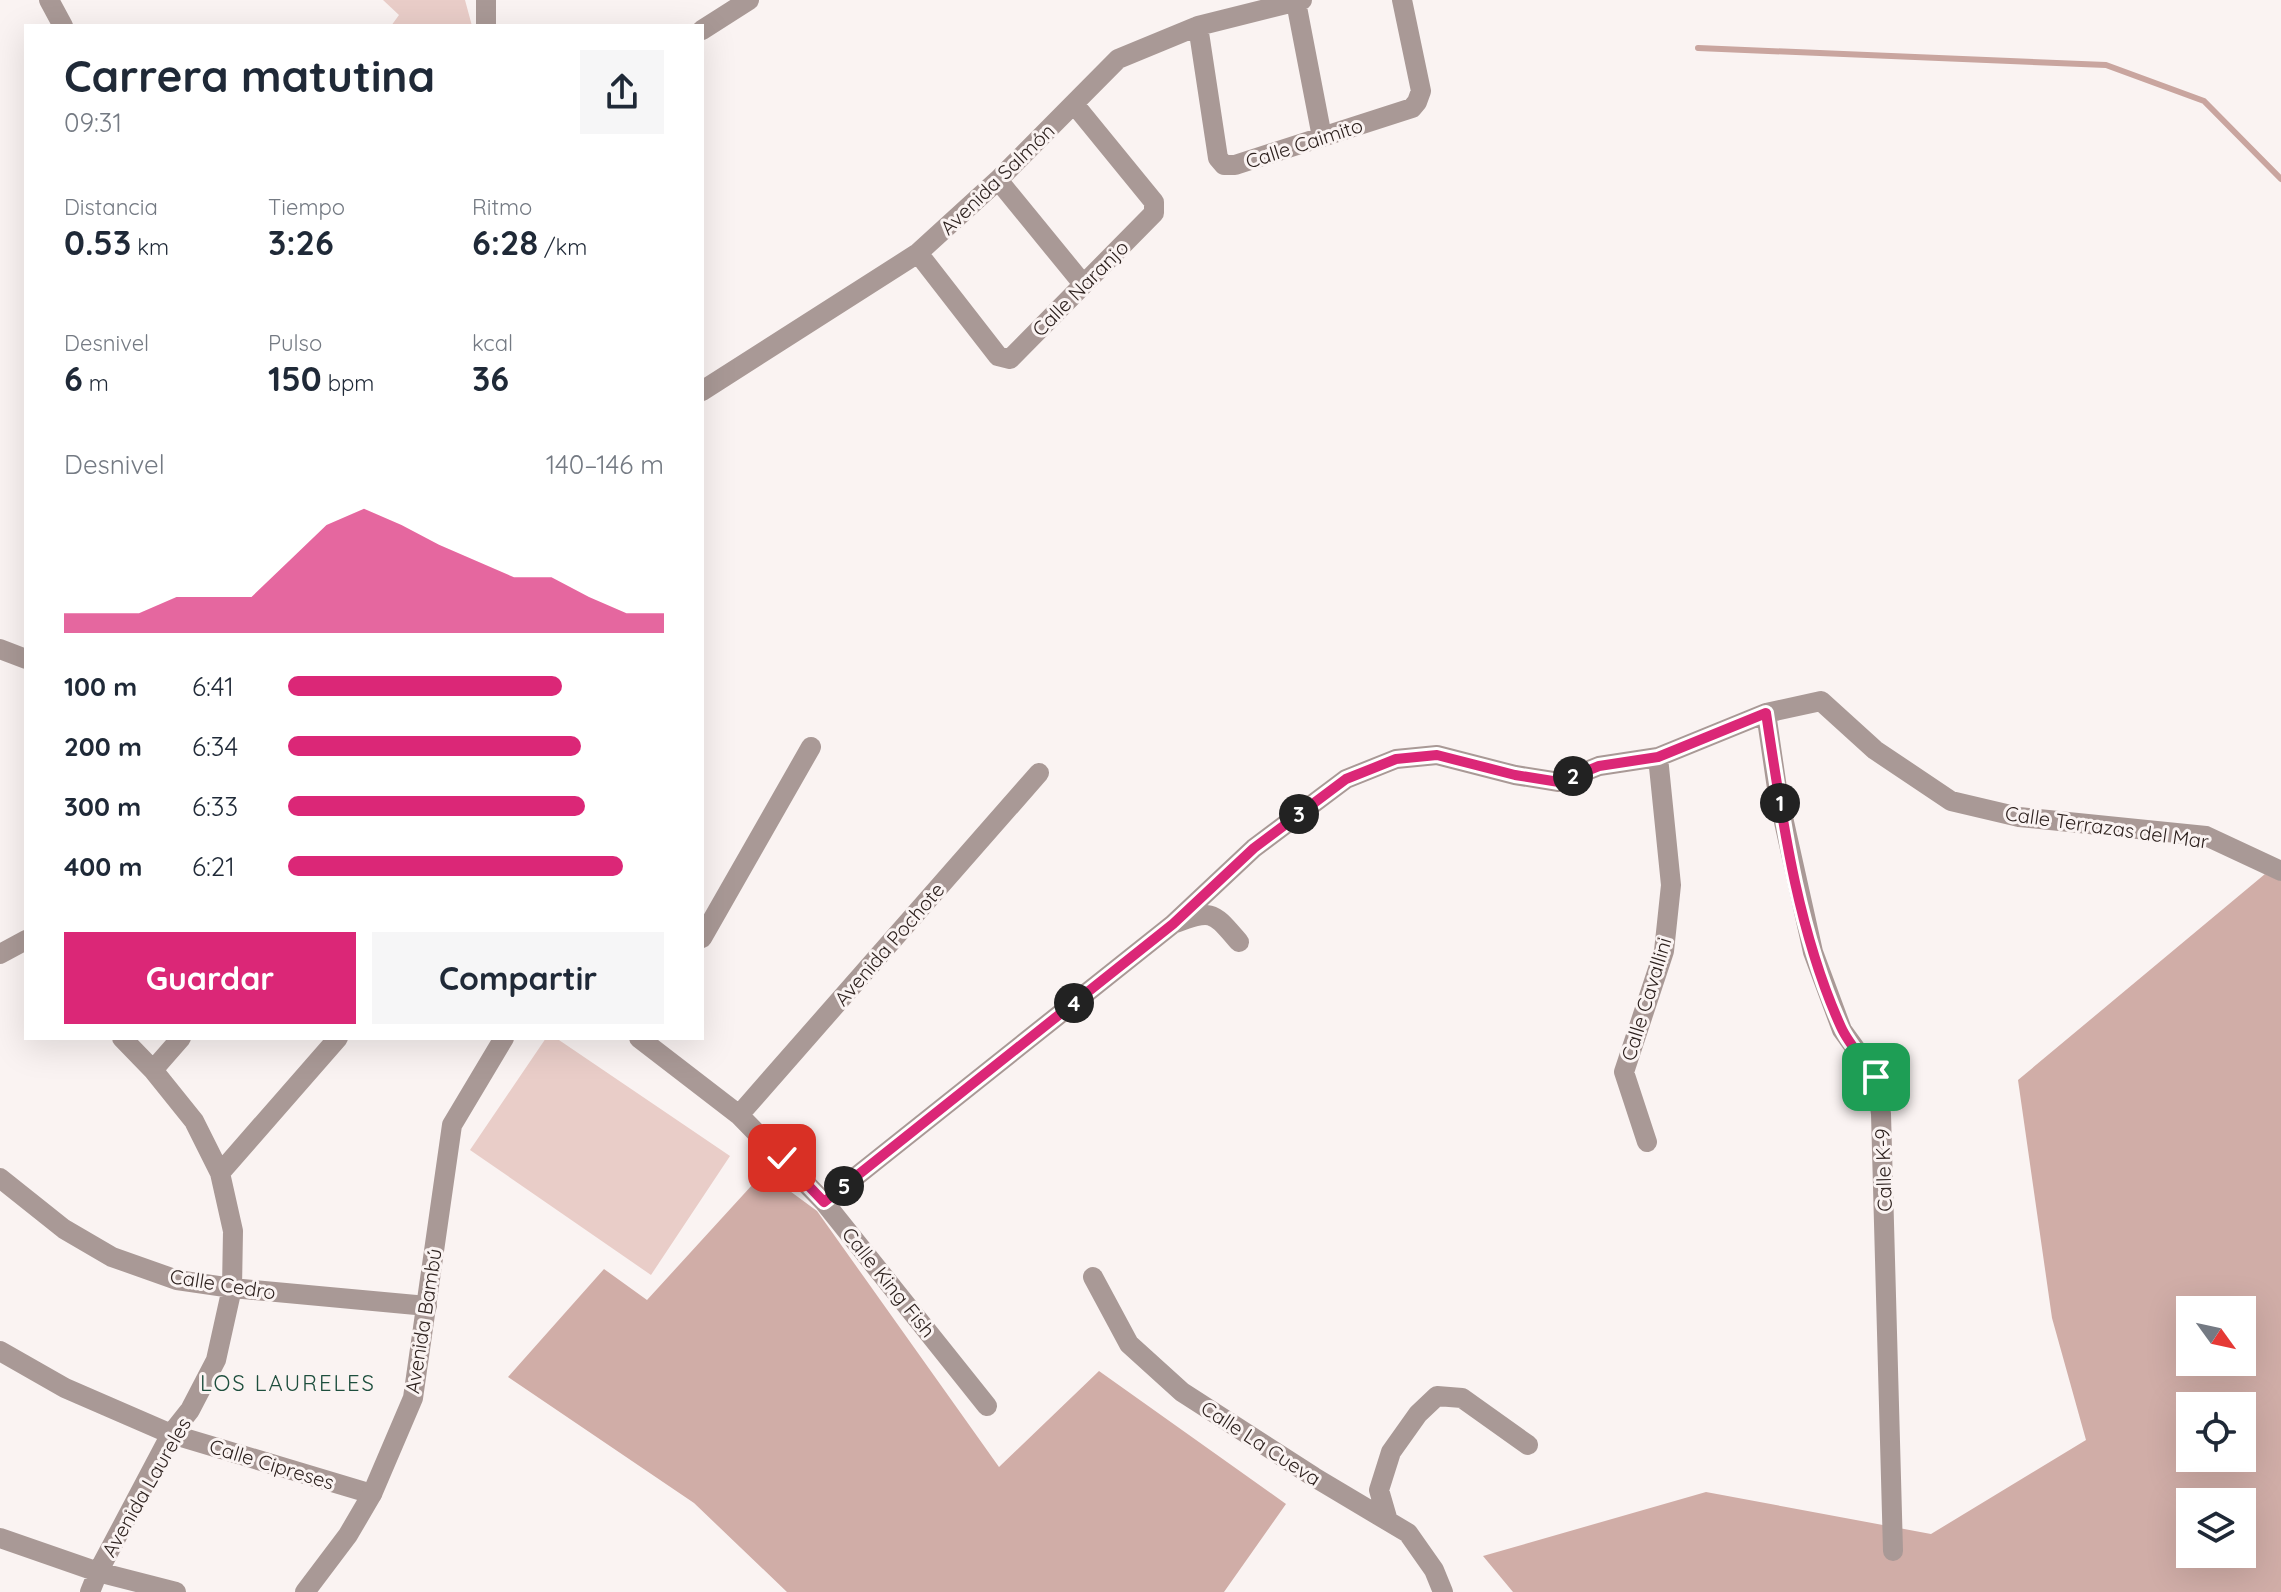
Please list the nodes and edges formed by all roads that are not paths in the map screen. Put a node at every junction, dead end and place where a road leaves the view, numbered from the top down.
1 (49, 0) edge
2 (486, 0) edge
3 (749, 0) edge
4 (1402, 0) edge
5 (1299, 1) edge
6 (62, 24) edge
7 (486, 24) edge
8 (1198, 26) junction
9 (704, 29) edge
10 (1074, 104) junction
11 (1322, 137) junction
12 (998, 180) junction
13 (918, 253) junction
14 (1083, 284) junction
15 (704, 390) edge
16 (0, 649) edge
17 (24, 658) edge
18 (1766, 713) junction
19 (811, 747) dead end
20 (1658, 757) junction
21 (1039, 773) dead end
22 (2281, 871) edge
23 (1173, 924) junction
24 (704, 934) edge
25 (24, 941) edge
26 (1239, 942) dead end
27 (0, 954) edge
28 (124, 1040) edge
29 (179, 1040) edge
30 (336, 1040) edge
31 (503, 1040) edge
32 (643, 1040) edge
33 (153, 1070) junction
34 (739, 1115) junction
35 (1647, 1142) dead end
36 (220, 1173) junction
37 (0, 1178) edge
38 (824, 1202) junction
39 (1093, 1277) dead end
40 (232, 1288) junction
41 (427, 1306) junction
42 (0, 1351) edge
43 (987, 1406) dead end
44 (171, 1434) junction
45 (1528, 1445) dead end
46 (372, 1494) junction
47 (1388, 1521) junction
48 (0, 1538) edge
49 (1893, 1551) dead end
50 (98, 1572) junction
51 (90, 1592) edge
52 (176, 1592) edge
53 (305, 1592) edge
54 (1443, 1592) edge

1 - 6 street
2 - 7 street
3 - 9 street
4 - 11 street, Calle Caimito
5 - 8 street, Avenida Salmón
5 - 11 street
8 - 10 street, Avenida Salmón
8 - 11 street, Calle Caimito
10 - 12 street, Avenida Salmón
10 - 14 street, Calle Naranjo
12 - 13 street, Avenida Salmón
12 - 14 street
13 - 14 street, Calle Naranjo
13 - 15 street, Avenida Salmón
16 - 17 street
18 - 20 street, Calle Terrazas del Mar
18 - 22 street, Calle Terrazas del Mar
18 - 49 street, Calle K-9
19 - 24 street
20 - 23 street, Calle Terrazas del Mar
20 - 35 street, Calle Cavallini
21 - 34 street, Avenida Pochote
23 - 26 street
23 - 38 street, Calle Terrazas del Mar
25 - 27 street
28 - 33 street, Avenida Laureles
29 - 33 street
30 - 36 street
31 - 41 street, Avenida Bambú
32 - 34 street, Calle King Fish
33 - 36 street, Avenida Laureles
34 - 38 street, Calle King Fish
36 - 40 street, Avenida Laureles
37 - 40 street, Calle Cedro
38 - 43 street, Calle King Fish
39 - 47 street, Calle La Cueva
40 - 41 street, Calle Cedro
40 - 44 street, Avenida Laureles
41 - 46 street, Avenida Bambú
42 - 44 street, Calle Cipreses
44 - 46 street, Calle Cipreses
44 - 50 street, Avenida Laureles
45 - 47 street
46 - 53 street, Avenida Bambú
47 - 54 street, Calle La Cueva
48 - 50 street
50 - 51 street, Avenida Laureles
50 - 52 street

